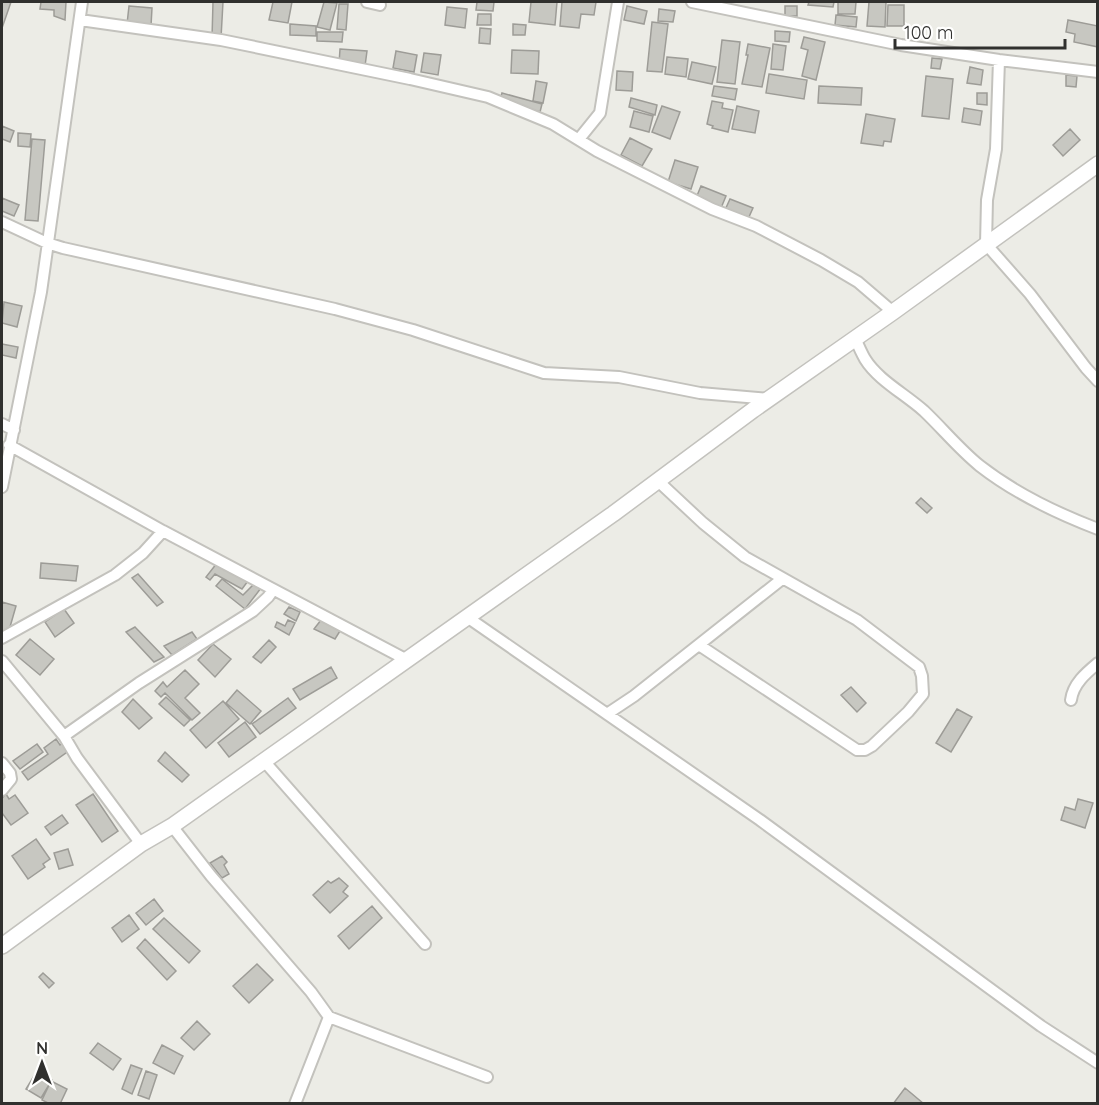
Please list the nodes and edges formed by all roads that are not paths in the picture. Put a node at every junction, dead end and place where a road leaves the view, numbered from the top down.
1 (82, 2) edge
2 (368, 2) edge
3 (618, 2) edge
4 (692, 2) edge
5 (380, 4) dead end
6 (80, 20) junction
7 (999, 60) junction
8 (1098, 72) edge
9 (579, 140) junction
10 (1098, 164) edge
11 (2, 222) edge
12 (47, 243) junction
13 (986, 244) junction
14 (893, 312) junction
15 (855, 338) junction
16 (1098, 381) edge
17 (770, 399) junction
18 (2, 424) edge
19 (14, 430) junction
20 (9, 445) junction
21 (658, 481) junction
22 (2, 487) edge
23 (1098, 529) edge
24 (163, 531) junction
25 (782, 579) junction
26 (273, 590) junction
27 (467, 617) junction
28 (2, 638) edge
29 (699, 645) junction
30 (407, 660) junction
31 (2, 661) edge
32 (1098, 663) edge
33 (1071, 700) dead end
34 (607, 714) junction
35 (64, 736) junction
36 (264, 761) junction
37 (2, 763) edge
38 (2, 790) edge
39 (172, 826) junction
40 (141, 844) junction
41 (425, 944) dead end
42 (2, 946) edge
43 (329, 1017) junction
44 (1098, 1063) edge
45 (487, 1077) dead end
46 (295, 1104) edge

1 - 6 street
2 - 5 street
3 - 9 street
4 - 7 street
6 - 9 street
6 - 12 street
7 - 8 street
7 - 13 street
9 - 14 street
10 - 13 street
11 - 12 street
12 - 17 street
12 - 19 street
13 - 14 street
13 - 16 street
14 - 15 street
15 - 17 street
15 - 23 street
17 - 21 street
18 - 19 street
19 - 20 street
20 - 22 street
20 - 24 street
21 - 25 street
21 - 27 street
24 - 26 street
24 - 28 street
25 - 29 street
25 - 29 street
26 - 30 street
26 - 35 street
27 - 30 street
27 - 34 street
29 - 34 street
30 - 36 street
31 - 35 street
32 - 33 street
34 - 44 street
35 - 40 street
36 - 39 street
36 - 41 street
37 - 38 street
39 - 40 street
39 - 43 street
40 - 42 street
43 - 45 street
43 - 46 street

